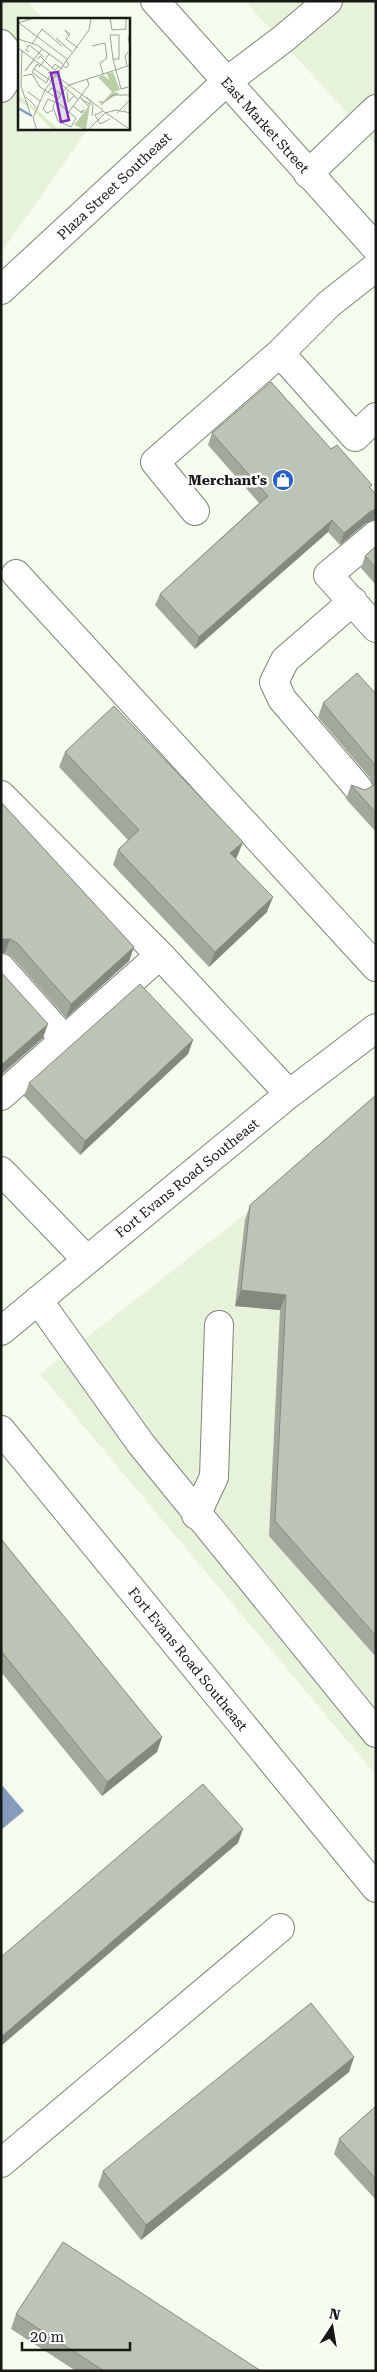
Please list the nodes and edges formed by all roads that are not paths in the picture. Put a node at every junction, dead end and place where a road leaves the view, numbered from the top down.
1 (155, 1) edge
2 (328, 1) edge
3 (1, 44) edge
4 (226, 82) junction
5 (1, 88) edge
6 (376, 109) edge
7 (308, 174) junction
8 (376, 248) edge
9 (376, 267) edge
10 (1, 290) edge
11 (280, 353) junction
12 (376, 417) edge
13 (195, 511) dead end
14 (376, 535) edge
15 (16, 574) dead end
16 (353, 601) junction
17 (376, 628) edge
18 (358, 788) edge
19 (1, 795) edge
20 (160, 956) junction
21 (376, 967) edge
22 (1, 968) edge
23 (376, 1028) edge
24 (65, 1040) junction
25 (289, 1094) junction
26 (1, 1096) edge
27 (1, 1171) edge
28 (87, 1260) junction
29 (38, 1300) junction
30 (219, 1325) dead end
31 (1, 1331) edge
32 (1, 1430) edge
33 (196, 1514) junction
34 (376, 1733) edge
35 (376, 1888) edge
36 (280, 1928) dead end
37 (1, 2163) edge

1 - 4 street, East Market Street
2 - 4 street, Plaza Street Southeast
3 - 5 street
4 - 7 street, East Market Street
4 - 10 street, Plaza Street Southeast
6 - 7 street
7 - 8 street, East Market Street
9 - 11 street
11 - 12 street
11 - 13 street
14 - 16 street
15 - 21 street
16 - 17 street
16 - 18 street
19 - 20 street
20 - 24 street
20 - 25 street
22 - 24 street
23 - 25 street, Fort Evans Road Southeast
24 - 26 street
25 - 28 street, Fort Evans Road Southeast
27 - 28 street
28 - 29 street, Fort Evans Road Southeast
29 - 31 street, Fort Evans Road Southeast
29 - 33 street
30 - 33 street
32 - 35 street, Fort Evans Road Southeast
33 - 34 street
36 - 37 street

